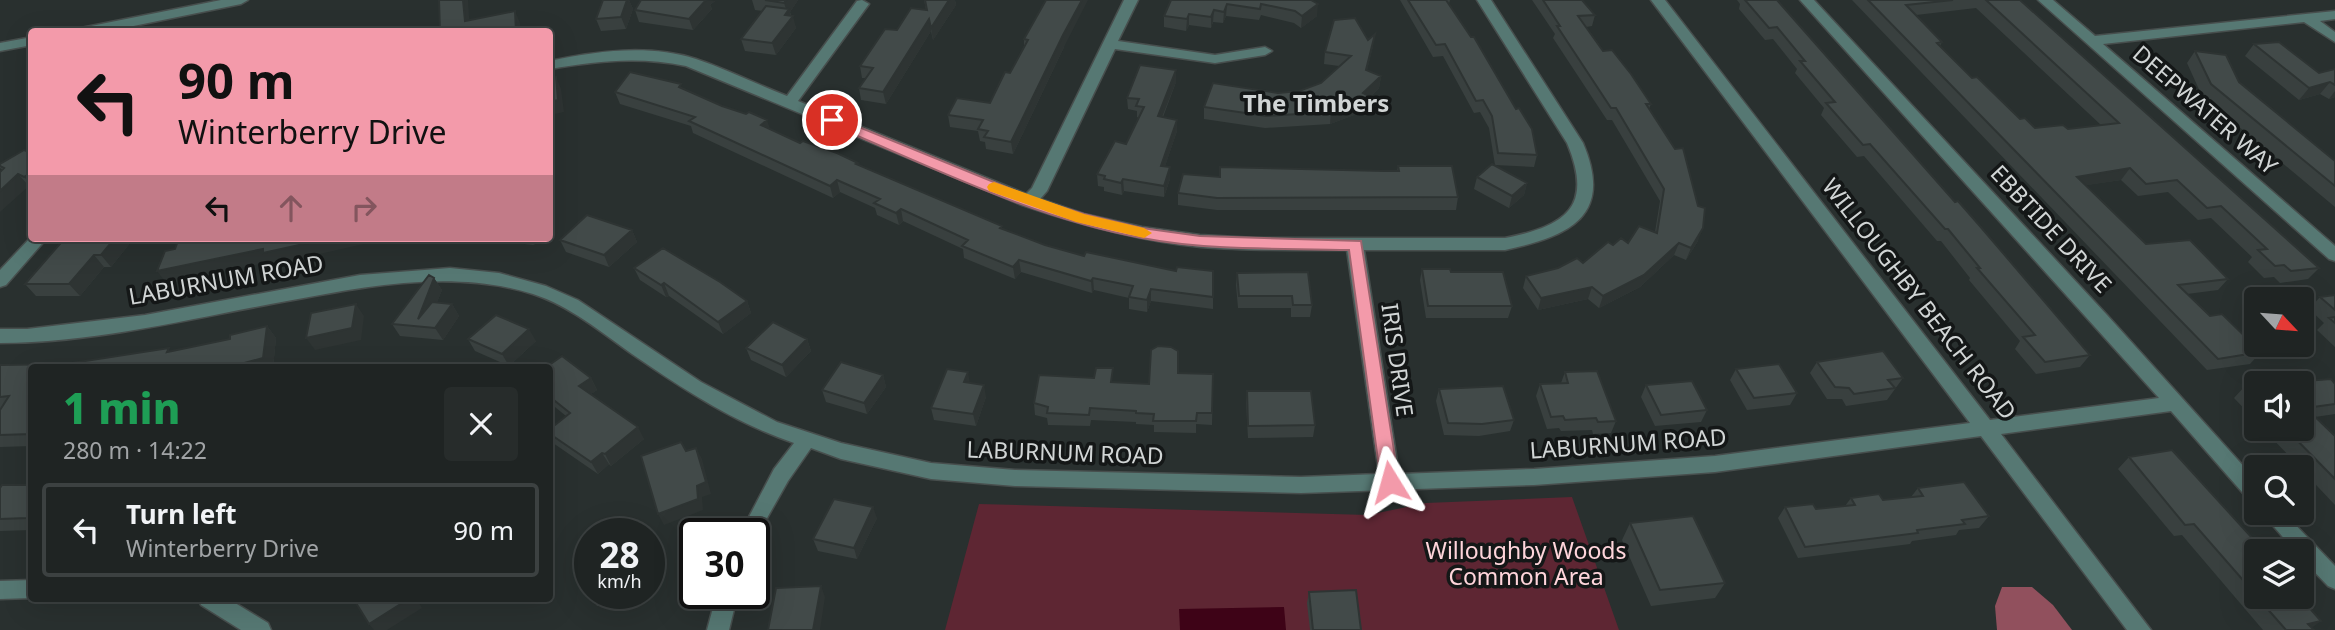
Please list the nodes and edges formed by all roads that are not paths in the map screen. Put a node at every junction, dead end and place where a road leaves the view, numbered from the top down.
1 (241, 0) edge
2 (1131, 0) edge
3 (1484, 0) edge
4 (1658, 0) edge
5 (1807, 0) edge
6 (2045, 0) edge
7 (862, 4) dead end
8 (2335, 15) edge
9 (2308, 19) junction
10 (100, 28) edge
11 (2335, 38) edge
12 (2091, 41) junction
13 (28, 42) edge
14 (1111, 44) junction
15 (0, 47) edge
16 (1265, 51) dead end
17 (553, 64) edge
18 (790, 102) junction
19 (1028, 201) junction
20 (35, 242) edge
21 (1355, 245) junction
22 (2335, 255) edge
23 (0, 281) edge
24 (0, 336) edge
25 (2174, 403) junction
26 (1986, 426) junction
27 (807, 439) junction
28 (2244, 481) edge
29 (1390, 482) junction
30 (758, 518) edge
31 (2283, 525) edge
32 (2335, 580) edge
33 (28, 589) edge
34 (0, 590) edge
35 (214, 602) edge
36 (724, 609) edge
37 (260, 630) edge
38 (719, 630) edge
39 (2140, 630) edge

1 - 10 street
2 - 14 street
3 - 21 street
4 - 26 street, WILLOUGHBY BEACH ROAD
5 - 25 street, EBBTIDE DRIVE
6 - 12 street, DEEPWATER WAY
7 - 18 street
8 - 9 street
9 - 11 street
9 - 12 street
12 - 22 street, DEEPWATER WAY
13 - 15 street
14 - 16 street
14 - 19 street
17 - 18 street
18 - 19 street
19 - 21 street
20 - 23 street
21 - 29 street, IRIS DRIVE
24 - 27 street, LABURNUM ROAD
25 - 26 street, LABURNUM ROAD
25 - 28 street, EBBTIDE DRIVE
26 - 29 street, LABURNUM ROAD
26 - 39 street, WILLOUGHBY BEACH ROAD
27 - 29 street, LABURNUM ROAD
27 - 30 street
31 - 32 street
33 - 34 street
35 - 37 street
36 - 38 street

